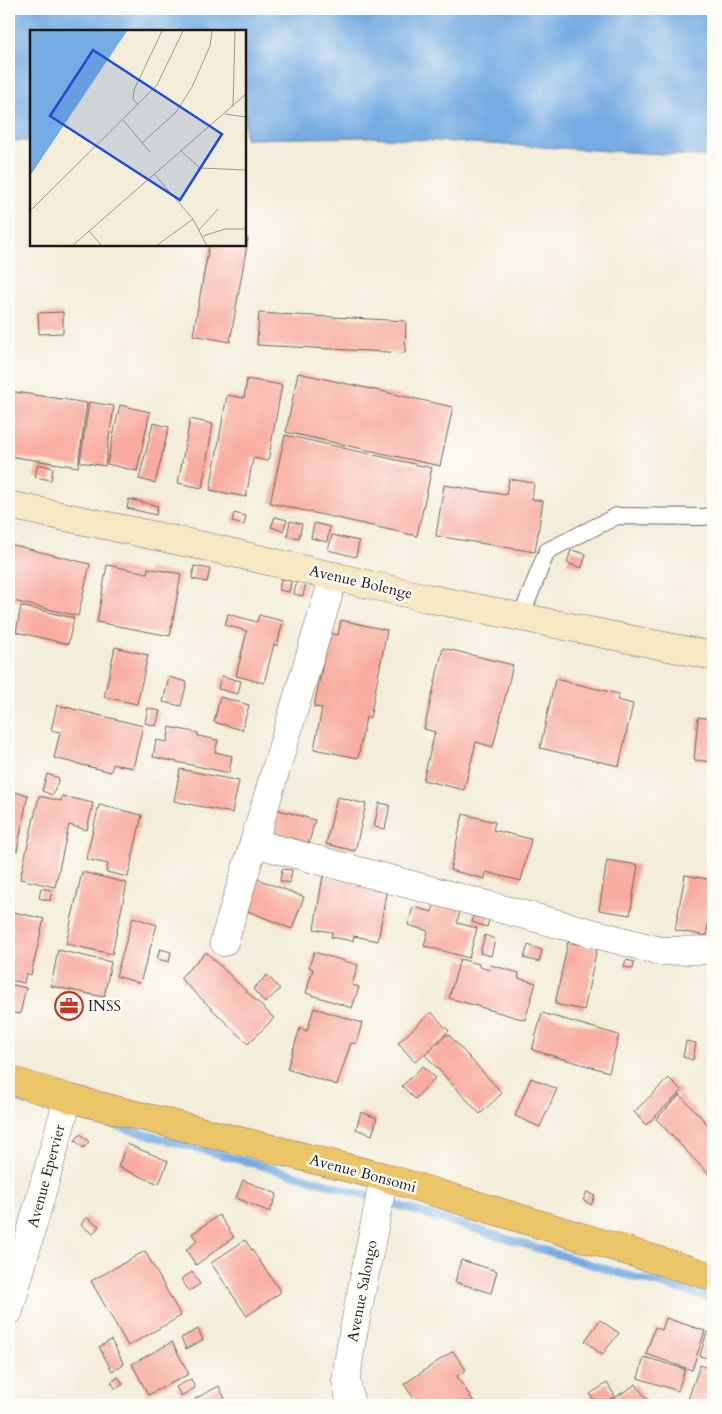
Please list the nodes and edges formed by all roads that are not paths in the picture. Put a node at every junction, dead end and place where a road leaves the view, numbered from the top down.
1 (9, 505) edge
2 (713, 515) edge
3 (334, 576) junction
4 (522, 617) junction
5 (713, 656) edge
6 (254, 843) junction
7 (224, 942) dead end
8 (713, 950) edge
9 (9, 1080) edge
10 (68, 1098) junction
11 (384, 1177) junction
12 (713, 1277) edge
13 (9, 1311) edge
14 (351, 1405) edge

1 - 3 street, Avenue Bolenge
2 - 4 lane
3 - 4 street, Avenue Bolenge
3 - 6 street
4 - 5 street, Avenue Bolenge
6 - 7 street
6 - 8 street
9 - 10 main road, Avenue Bonsomi
10 - 11 main road, Avenue Bonsomi
10 - 13 street, Avenue Epervier
11 - 12 main road, Avenue Bonsomi
11 - 14 street, Avenue Salongo

